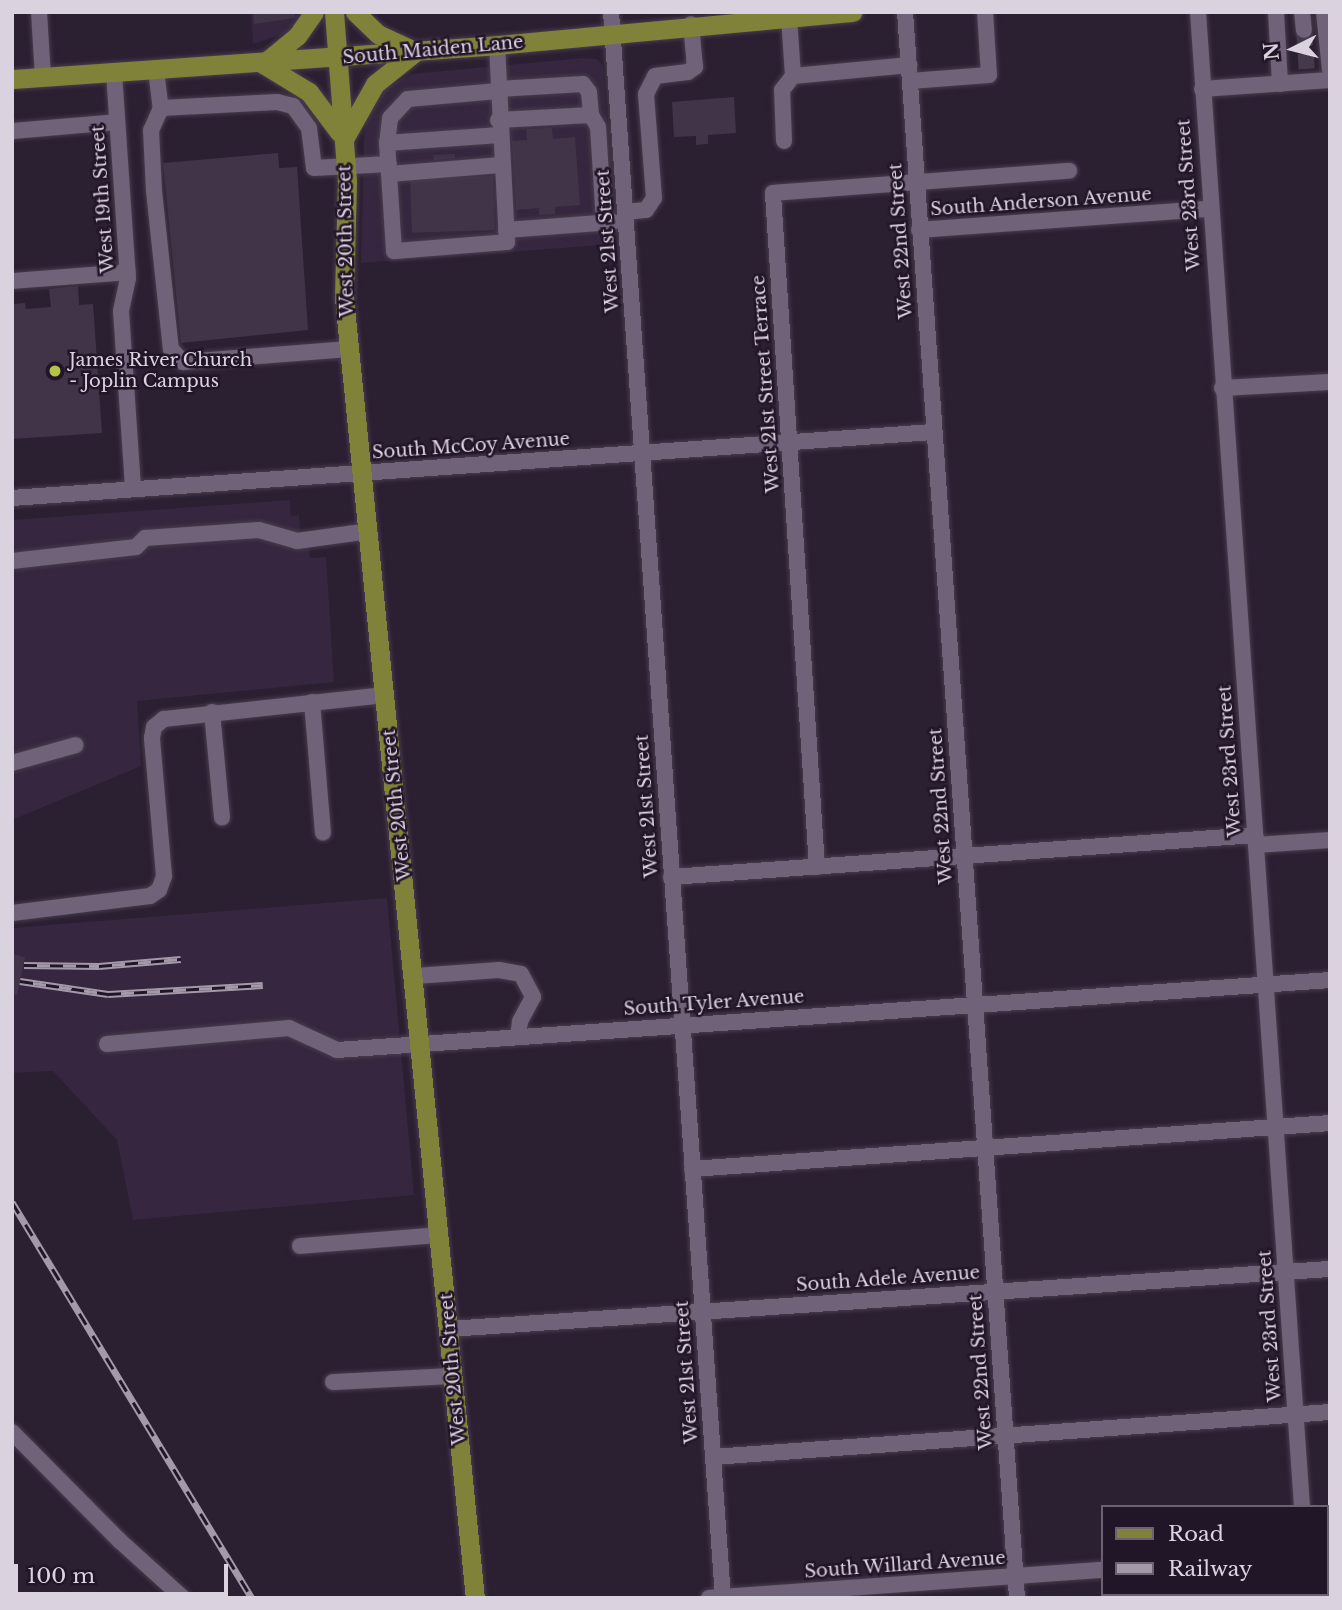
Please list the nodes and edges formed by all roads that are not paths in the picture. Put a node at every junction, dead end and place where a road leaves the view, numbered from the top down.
1 (39, 12) edge
2 (314, 12) edge
3 (334, 12) edge
4 (355, 12) edge
5 (611, 12) edge
6 (852, 12) edge
7 (905, 12) edge
8 (985, 12) edge
9 (1198, 12) edge
10 (1276, 12) edge
11 (1302, 12) edge
12 (1324, 12) edge
13 (789, 17) junction
14 (691, 24) junction
15 (1304, 30) tunnel mouth
16 (613, 34) junction
17 (497, 45) junction
18 (417, 52) junction
19 (337, 58) junction
20 (263, 64) junction
21 (1330, 69) edge
22 (156, 70) junction
23 (114, 73) junction
24 (909, 73) junction
25 (793, 76) junction
26 (43, 77) junction
27 (12, 79) edge
28 (1330, 80) edge
29 (1280, 84) junction
30 (1202, 89) junction
31 (498, 90) junction
32 (161, 108) junction
33 (591, 115) junction
34 (117, 122) junction
35 (499, 127) junction
36 (12, 131) edge
37 (343, 140) junction
38 (784, 141) dead end
39 (387, 143) junction
40 (501, 166) junction
41 (345, 167) junction
42 (389, 169) junction
43 (1069, 171) dead end
44 (916, 183) junction
45 (1208, 209) junction
46 (626, 216) junction
47 (604, 223) junction
48 (506, 230) junction
49 (919, 230) junction
50 (128, 272) junction
51 (12, 281) edge
52 (349, 349) junction
53 (1330, 382) edge
54 (1222, 388) junction
55 (933, 432) junction
56 (789, 443) junction
57 (643, 453) junction
58 (363, 472) junction
59 (133, 489) junction
60 (12, 498) edge
61 (369, 531) junction
62 (12, 561) edge
63 (386, 695) junction
64 (312, 702) junction
65 (212, 712) junction
66 (76, 745) dead end
67 (12, 763) edge
68 (222, 818) dead end
69 (323, 833) dead end
70 (1255, 840) junction
71 (1330, 840) edge
72 (964, 857) junction
73 (817, 867) junction
74 (671, 877) junction
75 (12, 913) edge
76 (415, 975) junction
77 (1330, 980) edge
78 (1266, 984) junction
79 (974, 1003) junction
80 (683, 1024) junction
81 (518, 1037) junction
82 (107, 1044) dead end
83 (422, 1044) junction
84 (1330, 1123) edge
85 (1276, 1127) junction
86 (984, 1148) junction
87 (692, 1169) junction
88 (440, 1235) junction
89 (300, 1246) dead end
90 (1330, 1269) edge
91 (1286, 1273) junction
92 (995, 1291) junction
93 (702, 1311) junction
94 (449, 1329) junction
95 (453, 1376) junction
96 (333, 1382) dead end
97 (1330, 1412) edge
98 (1295, 1415) junction
99 (12, 1432) edge
100 (1005, 1435) junction
101 (712, 1457) junction
102 (1302, 1505) edge
103 (1100, 1570) edge
104 (1015, 1576) junction
105 (723, 1597) edge
106 (183, 1598) edge
107 (475, 1598) edge
108 (709, 1598) edge
109 (1017, 1598) edge

1 - 26 street
2 - 20 main road
3 - 19 main road, West 20th Street
4 - 18 main road
5 - 16 street, West 21st Street
6 - 13 main road, South Maiden Lane
7 - 24 street, West 22nd Street
8 - 24 street
9 - 30 street, West 23rd Street
10 - 29 street
11 - 15 street
12 - 21 street
13 - 14 main road, South Maiden Lane
13 - 25 street
14 - 16 main road, South Maiden Lane
14 - 46 street
16 - 17 main road, South Maiden Lane
16 - 46 street, West 21st Street
17 - 18 main road, South Maiden Lane
17 - 31 street
18 - 19 main road, South Maiden Lane
18 - 37 main road
19 - 20 main road, South Maiden Lane
19 - 37 main road, West 20th Street
20 - 22 main road, South Maiden Lane
20 - 37 main road
22 - 23 main road, South Maiden Lane
22 - 32 street
23 - 26 main road, South Maiden Lane
23 - 34 street, West 19th Street
24 - 25 street
24 - 44 street, West 22nd Street
25 - 38 street
26 - 27 main road, South Maiden Lane
28 - 29 street
29 - 30 street
30 - 45 street, West 23rd Street
31 - 33 street
31 - 35 street
31 - 39 street
32 - 41 street
32 - 52 street
33 - 35 street
33 - 47 street
34 - 36 street
34 - 50 street, West 19th Street
35 - 39 street
35 - 40 street
37 - 41 main road, West 20th Street
39 - 42 street
40 - 42 street
40 - 48 street
41 - 42 street
41 - 52 main road, West 20th Street
42 - 48 street
43 - 44 street, West 21st Street Terrace
44 - 49 street, West 22nd Street
44 - 56 street, West 21st Street Terrace
45 - 49 street, South Anderson Avenue
45 - 54 street, West 23rd Street
46 - 47 street
46 - 57 street, West 21st Street
47 - 48 street
49 - 55 street, West 22nd Street
50 - 51 street
50 - 59 street, West 19th Street
52 - 58 main road, West 20th Street
53 - 54 street
54 - 70 street, West 23rd Street
55 - 56 street, South McCoy Avenue
55 - 72 street, West 22nd Street
56 - 57 street, South McCoy Avenue
56 - 73 street, West 21st Street Terrace
57 - 58 street, South McCoy Avenue
57 - 74 street, West 21st Street
58 - 59 street, South McCoy Avenue
58 - 61 main road, West 20th Street
59 - 60 street, South McCoy Avenue
61 - 62 street
61 - 63 main road, West 20th Street
63 - 64 street
63 - 76 main road, West 20th Street
64 - 65 street
64 - 69 street
65 - 68 street
65 - 75 street
66 - 67 street
70 - 71 street
70 - 72 street
70 - 78 street, West 23rd Street
72 - 73 street
72 - 79 street, West 22nd Street
73 - 74 street
74 - 80 street, West 21st Street
76 - 81 street
76 - 83 main road, West 20th Street
77 - 78 street, South Tyler Avenue
78 - 79 street, South Tyler Avenue
78 - 85 street, West 23rd Street
79 - 80 street, South Tyler Avenue
79 - 86 street, West 22nd Street
80 - 81 street, South Tyler Avenue
80 - 87 street, West 21st Street
81 - 83 street, South Tyler Avenue
82 - 83 street, South Tyler Avenue
83 - 88 main road, West 20th Street
84 - 85 street
85 - 86 street
85 - 91 street, West 23rd Street
86 - 87 street
86 - 92 street, West 22nd Street
87 - 93 street, West 21st Street
88 - 89 street
88 - 94 main road, West 20th Street
90 - 91 street, South Adele Avenue
91 - 92 street, South Adele Avenue
91 - 98 street, West 23rd Street
92 - 93 street, South Adele Avenue
92 - 100 street, West 22nd Street
93 - 94 street, South Adele Avenue
93 - 101 street, West 21st Street
94 - 95 main road, West 20th Street
95 - 96 street
95 - 107 main road, West 20th Street
97 - 98 street
98 - 100 street
98 - 102 street, West 23rd Street
99 - 106 street
100 - 101 street
100 - 104 street, West 22nd Street
101 - 105 street, West 21st Street
103 - 104 street, South Willard Avenue
104 - 105 street, South Willard Avenue
104 - 109 street, West 22nd Street
105 - 108 street, South Willard Avenue

